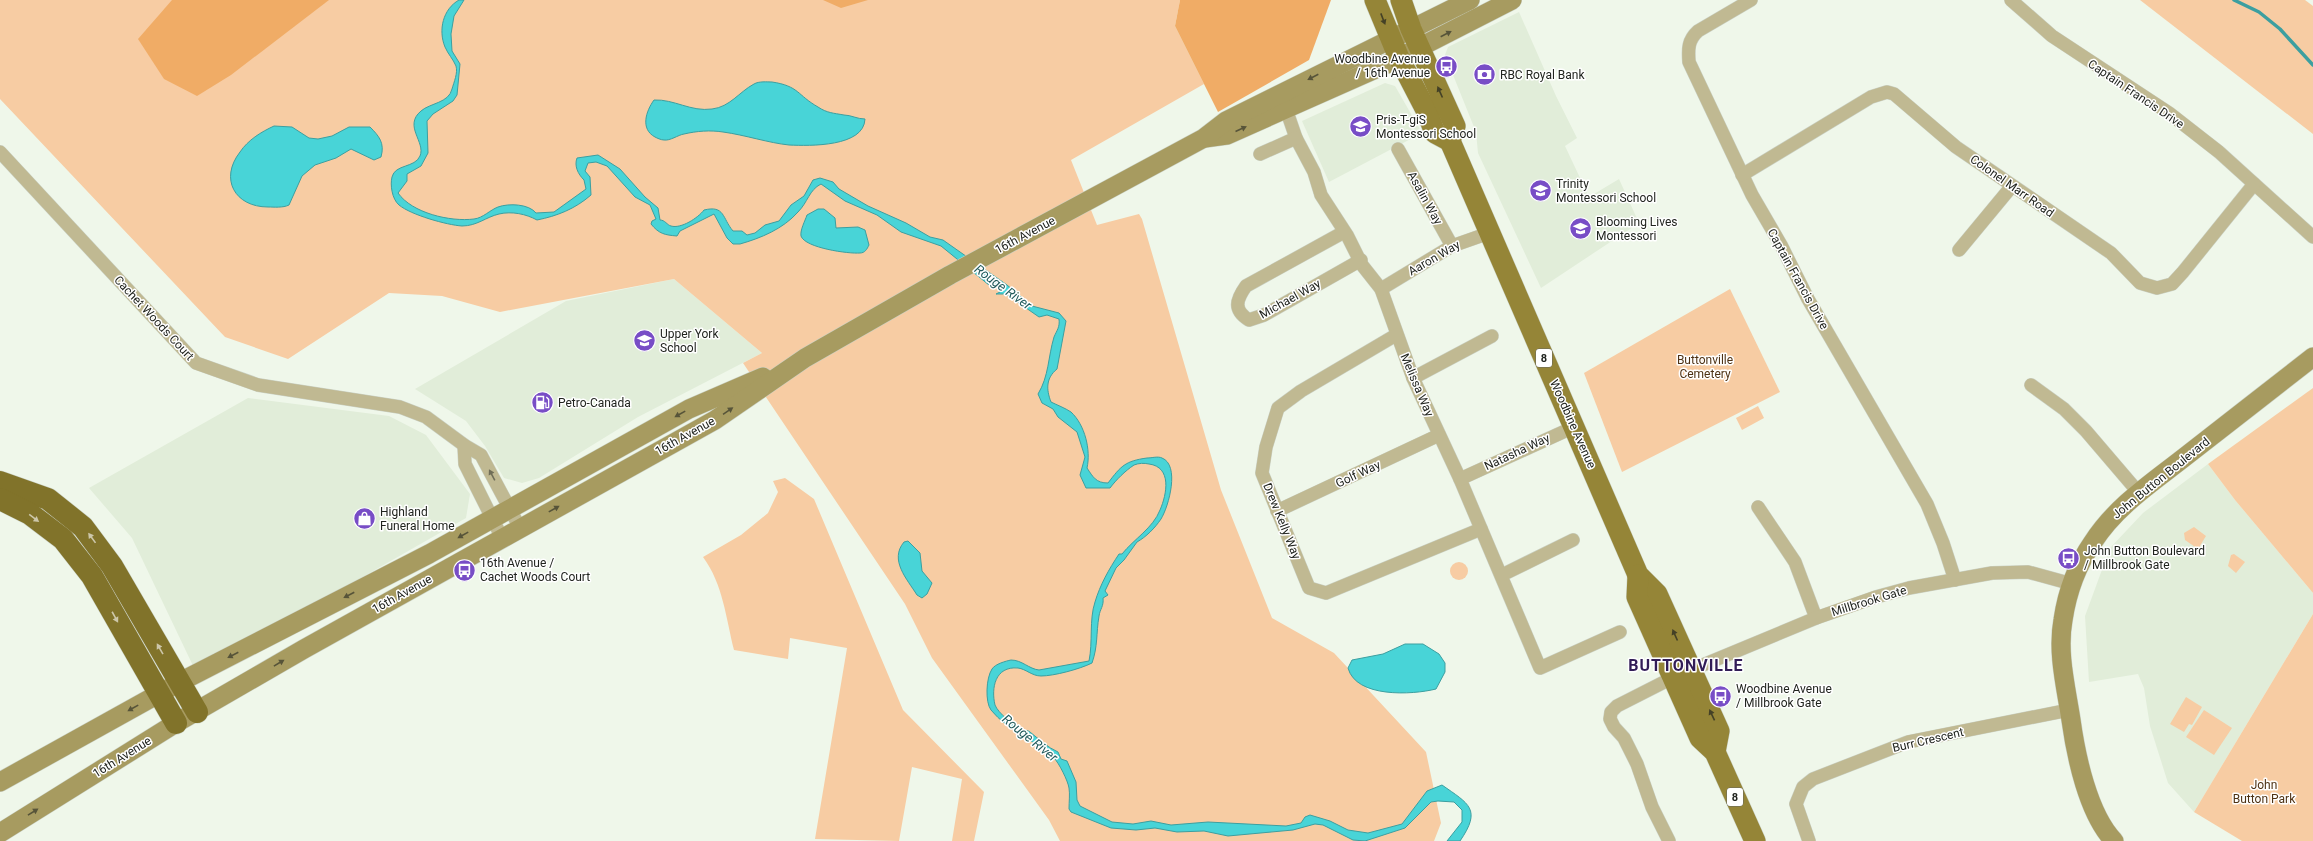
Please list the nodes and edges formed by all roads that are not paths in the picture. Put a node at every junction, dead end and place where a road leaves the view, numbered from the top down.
1 (1375, 0) edge
2 (1401, 0) edge
3 (1470, 0) edge
4 (1512, 0) edge
5 (1751, 0) edge
6 (2011, 0) edge
7 (1415, 38) junction
8 (1390, 39) junction
9 (1399, 58) junction
10 (1286, 109) junction
11 (1204, 138) junction
12 (1296, 138) junction
13 (1450, 141) junction
14 (1398, 149) dead end
15 (0, 152) edge
16 (1260, 154) dead end
17 (1742, 175) junction
18 (2254, 184) junction
19 (2012, 186) junction
20 (1344, 232) junction
21 (1489, 233) junction
22 (2313, 237) edge
23 (1452, 246) junction
24 (1958, 250) dead end
25 (1360, 260) junction
26 (1381, 289) junction
27 (1396, 335) junction
28 (1492, 336) dead end
29 (2313, 357) edge
30 (805, 358) junction
31 (1413, 378) junction
32 (2030, 385) dead end
33 (1574, 427) junction
34 (1439, 435) junction
35 (464, 445) junction
36 (1460, 479) junction
37 (0, 482) edge
38 (2139, 493) junction
39 (0, 499) edge
40 (1758, 507) dead end
41 (510, 510) junction
42 (1277, 511) junction
43 (492, 520) junction
44 (520, 528) junction
45 (1481, 529) junction
46 (502, 538) junction
47 (1573, 540) dead end
48 (1502, 575) junction
49 (1955, 580) junction
50 (2072, 584) junction
51 (1816, 618) junction
52 (1620, 632) dead end
53 (1683, 674) junction
54 (180, 682) junction
55 (159, 694) junction
56 (2069, 710) junction
57 (197, 712) junction
58 (176, 723) junction
59 (0, 782) edge
60 (0, 833) edge
61 (2107, 839) edge
62 (1670, 841) edge
63 (1755, 841) edge
64 (1809, 841) edge

1 -> 8 main road
2 - 7 main road
3 - 7 main road, 16th Avenue
7 -> 4 main road, 16th Avenue
5 - 17 street, Captain Francis Drive
6 - 18 street, Captain Francis Drive
7 - 8 main road, 16th Avenue
7 - 9 main road, 16th Avenue
13 -> 7 main road
8 - 9 main road
8 -> 11 main road, 16th Avenue
9 - 10 main road, 16th Avenue
9 - 13 main road
11 -> 10 main road, 16th Avenue
10 - 12 street, Melissa Way
11 - 30 main road, 16th Avenue
12 - 16 street
12 - 20 street, Melissa Way
13 - 21 main road, Woodbine Avenue / 8
14 - 23 street, Asalin Way
15 - 35 street, Cachet Woods Court
17 - 19 street, Colonel Marr Road
17 - 49 street, Captain Francis Drive
18 - 19 street, Colonel Marr Road
18 - 22 street, Captain Francis Drive
19 - 24 street
20 - 25 street, Melissa Way
20 - 25 street, Michael Way
21 - 23 street, Aaron Way
21 - 33 main road, Woodbine Avenue / 8
23 - 26 street, Aaron Way
25 - 26 street, Melissa Way
26 - 27 street, Melissa Way
27 - 31 street, Melissa Way
27 - 42 street, Drew Kelly Way
28 - 31 street
29 - 38 main road, John Button Boulevard
30 -> 41 main road, 16th Avenue
44 -> 30 main road, 16th Avenue
31 - 34 street, Melissa Way
32 - 38 street
33 - 36 street, Natasha Way
33 - 53 main road, Woodbine Avenue / 8
34 - 36 street, Melissa Way
34 - 42 street, Golf Way
41 -> 35 street, Cachet Woods Court
35 - 43 street
36 - 45 street, Melissa Way
54 -> 37 highway
38 - 50 main road, John Button Boulevard
39 -> 55 highway
40 - 51 street
41 - 43 main road, 16th Avenue
41 - 44 street, Cachet Woods Court
42 - 45 street, Drew Kelly Way
43 - 46 street
43 -> 54 main road, 16th Avenue
44 - 46 main road, 16th Avenue
45 - 48 street, Melissa Way
57 -> 46 main road, 16th Avenue
47 - 48 street
48 - 52 street, Melissa Way
49 - 50 street, Millbrook Gate
49 - 51 street, Millbrook Gate
50 - 56 main road, John Button Boulevard
51 - 53 street, Millbrook Gate
53 - 62 street, Millbrook Gate
53 - 63 main road, Woodbine Avenue / 8
54 - 55 main road, 16th Avenue
54 - 57 highway
55 - 58 highway
55 -> 59 main road, 16th Avenue
56 - 61 main road, John Button Boulevard
56 - 64 street, Burr Crescent
57 - 58 main road, 16th Avenue
60 -> 58 main road, 16th Avenue

